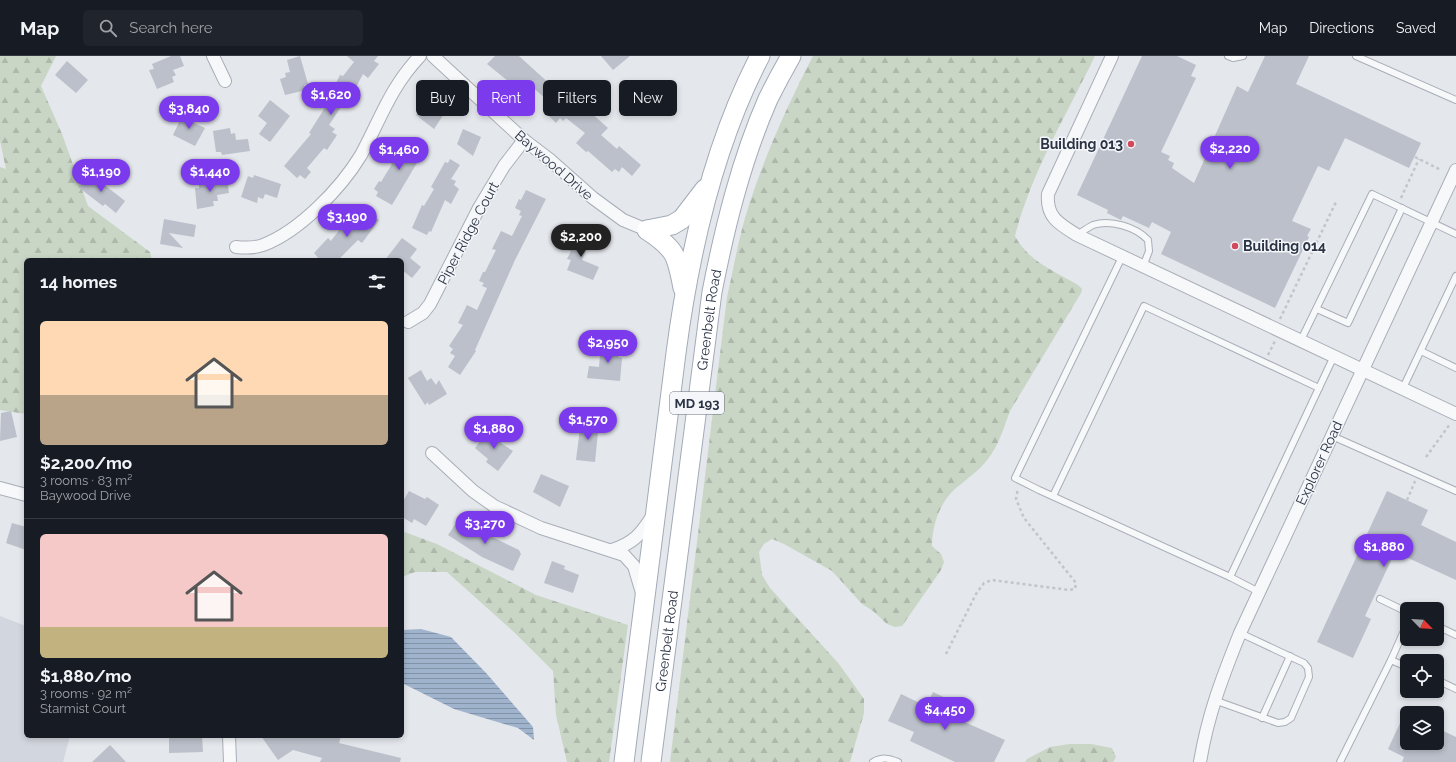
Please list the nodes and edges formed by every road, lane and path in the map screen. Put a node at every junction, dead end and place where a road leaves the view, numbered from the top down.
1 (213, 56) edge
2 (420, 56) edge
3 (433, 56) edge
4 (760, 56) edge
5 (791, 56) edge
6 (1112, 56) edge
7 (1228, 56) edge
8 (1243, 56) edge
9 (1356, 56) edge
10 (225, 81) dead end
11 (1456, 100) edge
12 (524, 140) junction
13 (1415, 157) dead end
14 (1419, 159) junction
15 (1441, 170) dead end
16 (1456, 170) edge
17 (712, 180) junction
18 (1401, 198) dead end
19 (1336, 202) dead end
20 (1402, 208) junction
21 (1432, 222) junction
22 (647, 230) junction
23 (1456, 234) edge
24 (1077, 235) junction
25 (236, 247) dead end
26 (1122, 257) junction
27 (1143, 267) junction
28 (1456, 276) edge
29 (684, 296) junction
30 (1317, 309) junction
31 (1280, 321) dead end
32 (408, 322) dead end
33 (1277, 336) dead end
34 (1301, 340) junction
35 (1421, 351) junction
36 (1334, 356) junction
37 (1265, 362) junction
38 (1456, 368) edge
39 (1363, 370) junction
40 (1319, 388) junction
41 (1402, 388) junction
42 (1454, 417) edge
43 (1332, 436) junction
44 (432, 453) dead end
45 (1426, 457) dead end
46 (1415, 481) dead end
47 (659, 482) junction
48 (687, 485) junction
49 (1018, 487) dead end
50 (0, 488) edge
51 (1456, 491) edge
52 (24, 494) edge
53 (1053, 496) junction
54 (1407, 500) dead end
55 (656, 510) junction
56 (612, 550) junction
57 (1230, 577) junction
58 (1259, 592) junction
59 (1380, 599) dead end
60 (644, 606) junction
61 (1400, 609) edge
62 (1444, 629) edge
63 (1240, 633) junction
64 (1456, 635) edge
65 (1400, 640) edge
66 (946, 654) dead end
67 (1290, 656) junction
68 (1391, 660) junction
69 (1400, 664) edge
70 (1444, 683) edge
71 (1456, 689) edge
72 (1214, 700) junction
73 (1262, 718) junction
74 (229, 738) edge
75 (230, 762) edge
76 (624, 762) edge
77 (651, 762) edge
78 (873, 762) edge
79 (898, 762) edge
80 (1200, 762) edge
81 (1341, 762) edge

1 - 10 street
2 - 25 street
3 - 12 street, Baywood Drive
4 - 17 main road, Greenbelt Road / MD 193
5 - 48 main road, Greenbelt Road / MD 193
6 - 24 street
7 - 8 lane
9 - 11 lane
12 - 22 street, Baywood Drive
12 - 32 street, Piper Ridge Court
13 - 14 path
14 - 15 path
14 - 18 path
16 - 21 street, Explorer Road
17 - 22 main road
17 - 29 main road, Greenbelt Road / MD 193
19 - 31 path
20 - 21 lane
20 - 30 lane
20 - 30 lane
21 - 23 lane
21 - 39 street, Explorer Road
22 - 29 main road
24 - 26 street
24 - 27 lane
26 - 27 street
26 - 53 lane
27 - 34 street
28 - 35 lane
29 - 47 main road, Greenbelt Road / MD 193
30 - 34 lane
33 - 37 path
34 - 36 street
35 - 38 lane
35 - 41 lane
36 - 39 street
36 - 40 lane
37 - 40 lane
37 - 53 lane
39 - 41 street
39 - 43 street, Explorer Road
40 - 57 lane
41 - 42 street
42 - 45 path
43 - 51 lane
43 - 58 street, Explorer Road
44 - 56 street
46 - 54 path
47 - 48 main road
47 - 55 main road, Greenbelt Road / MD 193
48 - 77 main road, Greenbelt Road / MD 193
49 - 66 path
50 - 52 street
53 - 57 lane
55 - 56 street
55 - 60 main road, Greenbelt Road / MD 193
56 - 60 street
57 - 58 lane
58 - 63 street, Explorer Road
59 - 61 lane
60 - 76 main road, Greenbelt Road / MD 193
62 - 64 lane
63 - 67 lane
63 - 72 street, Explorer Road
65 - 68 lane
67 - 73 lane
67 - 73 lane
68 - 69 lane
68 - 81 lane
70 - 71 lane
72 - 73 lane
72 - 80 street, Explorer Road
74 - 75 street
78 - 79 lane

